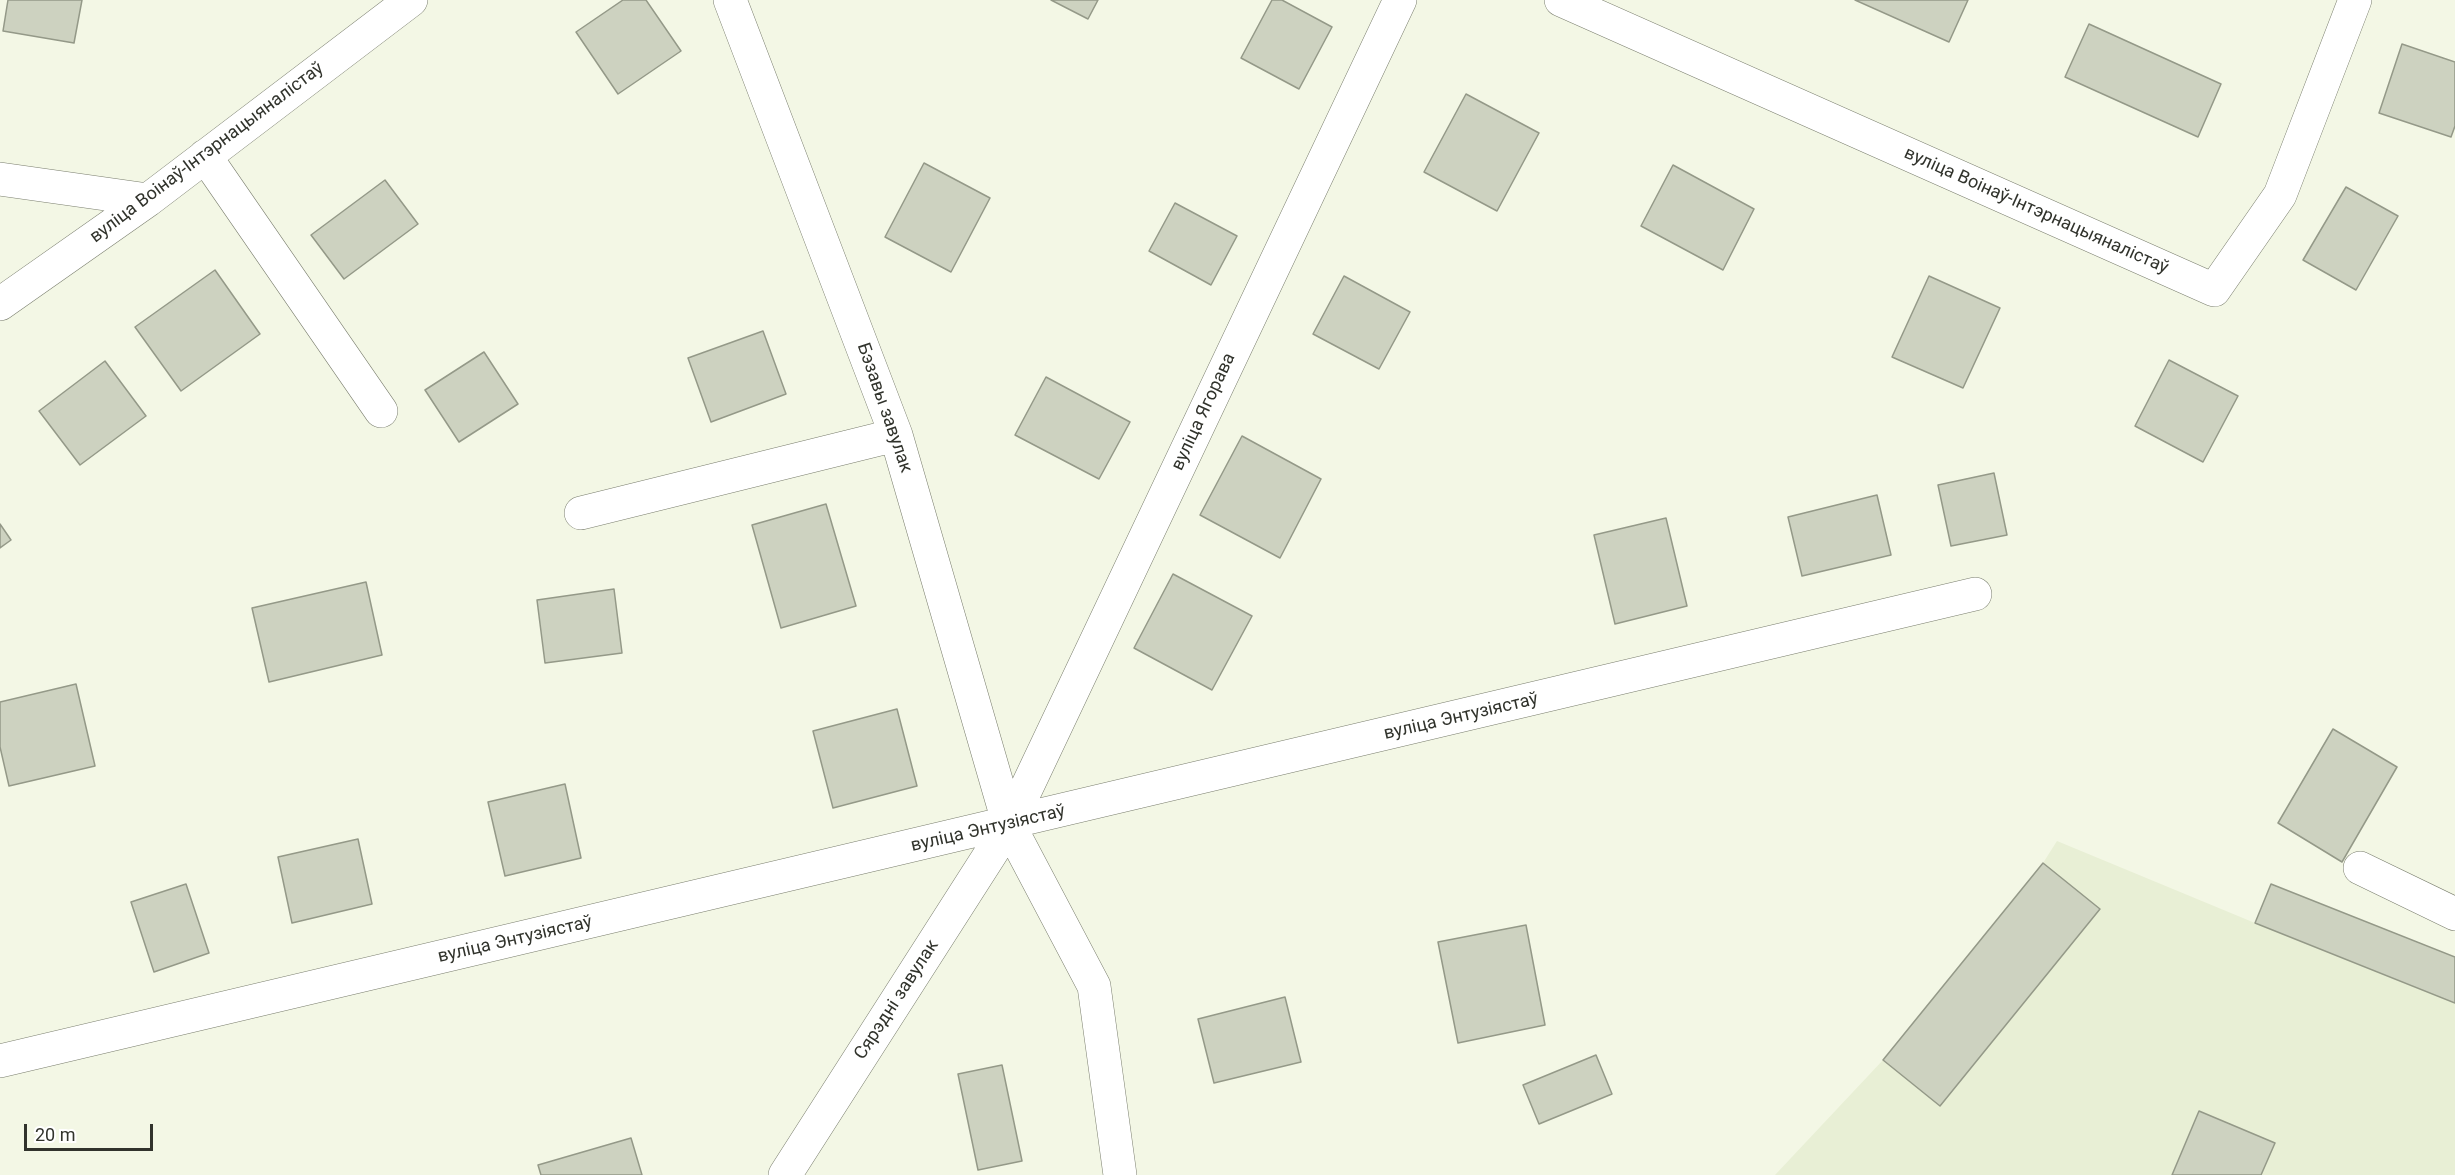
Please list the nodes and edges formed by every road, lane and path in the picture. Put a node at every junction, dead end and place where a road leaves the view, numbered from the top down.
1 (411, 0) edge
2 (730, 0) edge
3 (1400, 0) edge
4 (1561, 0) edge
5 (2355, 0) edge
6 (205, 156) junction
7 (0, 179) edge
8 (148, 200) junction
9 (0, 304) edge
10 (381, 411) dead end
11 (896, 435) junction
12 (581, 513) dead end
13 (1975, 594) dead end
14 (1009, 825) junction
15 (2360, 868) dead end
16 (2455, 914) edge
17 (0, 1061) edge
18 (785, 1175) edge
19 (1120, 1175) edge

1 - 6 street, вуліца Воінаў-Інтэрнацыяналістаў
2 - 11 street, Бэзавы завулак
3 - 14 street, вуліца Ягорава
4 - 5 street, вуліца Воінаў-Інтэрнацыяналістаў
6 - 8 street, вуліца Воінаў-Інтэрнацыяналістаў
6 - 10 street
7 - 8 street
8 - 9 street, вуліца Воінаў-Інтэрнацыяналістаў
11 - 12 street
11 - 14 street, Бэзавы завулак
13 - 14 street, вуліца Энтузіястаў
14 - 17 street, вуліца Энтузіястаў
14 - 18 street, Сярэдні завулак
14 - 19 street, Бэзавы завулак
15 - 16 street

